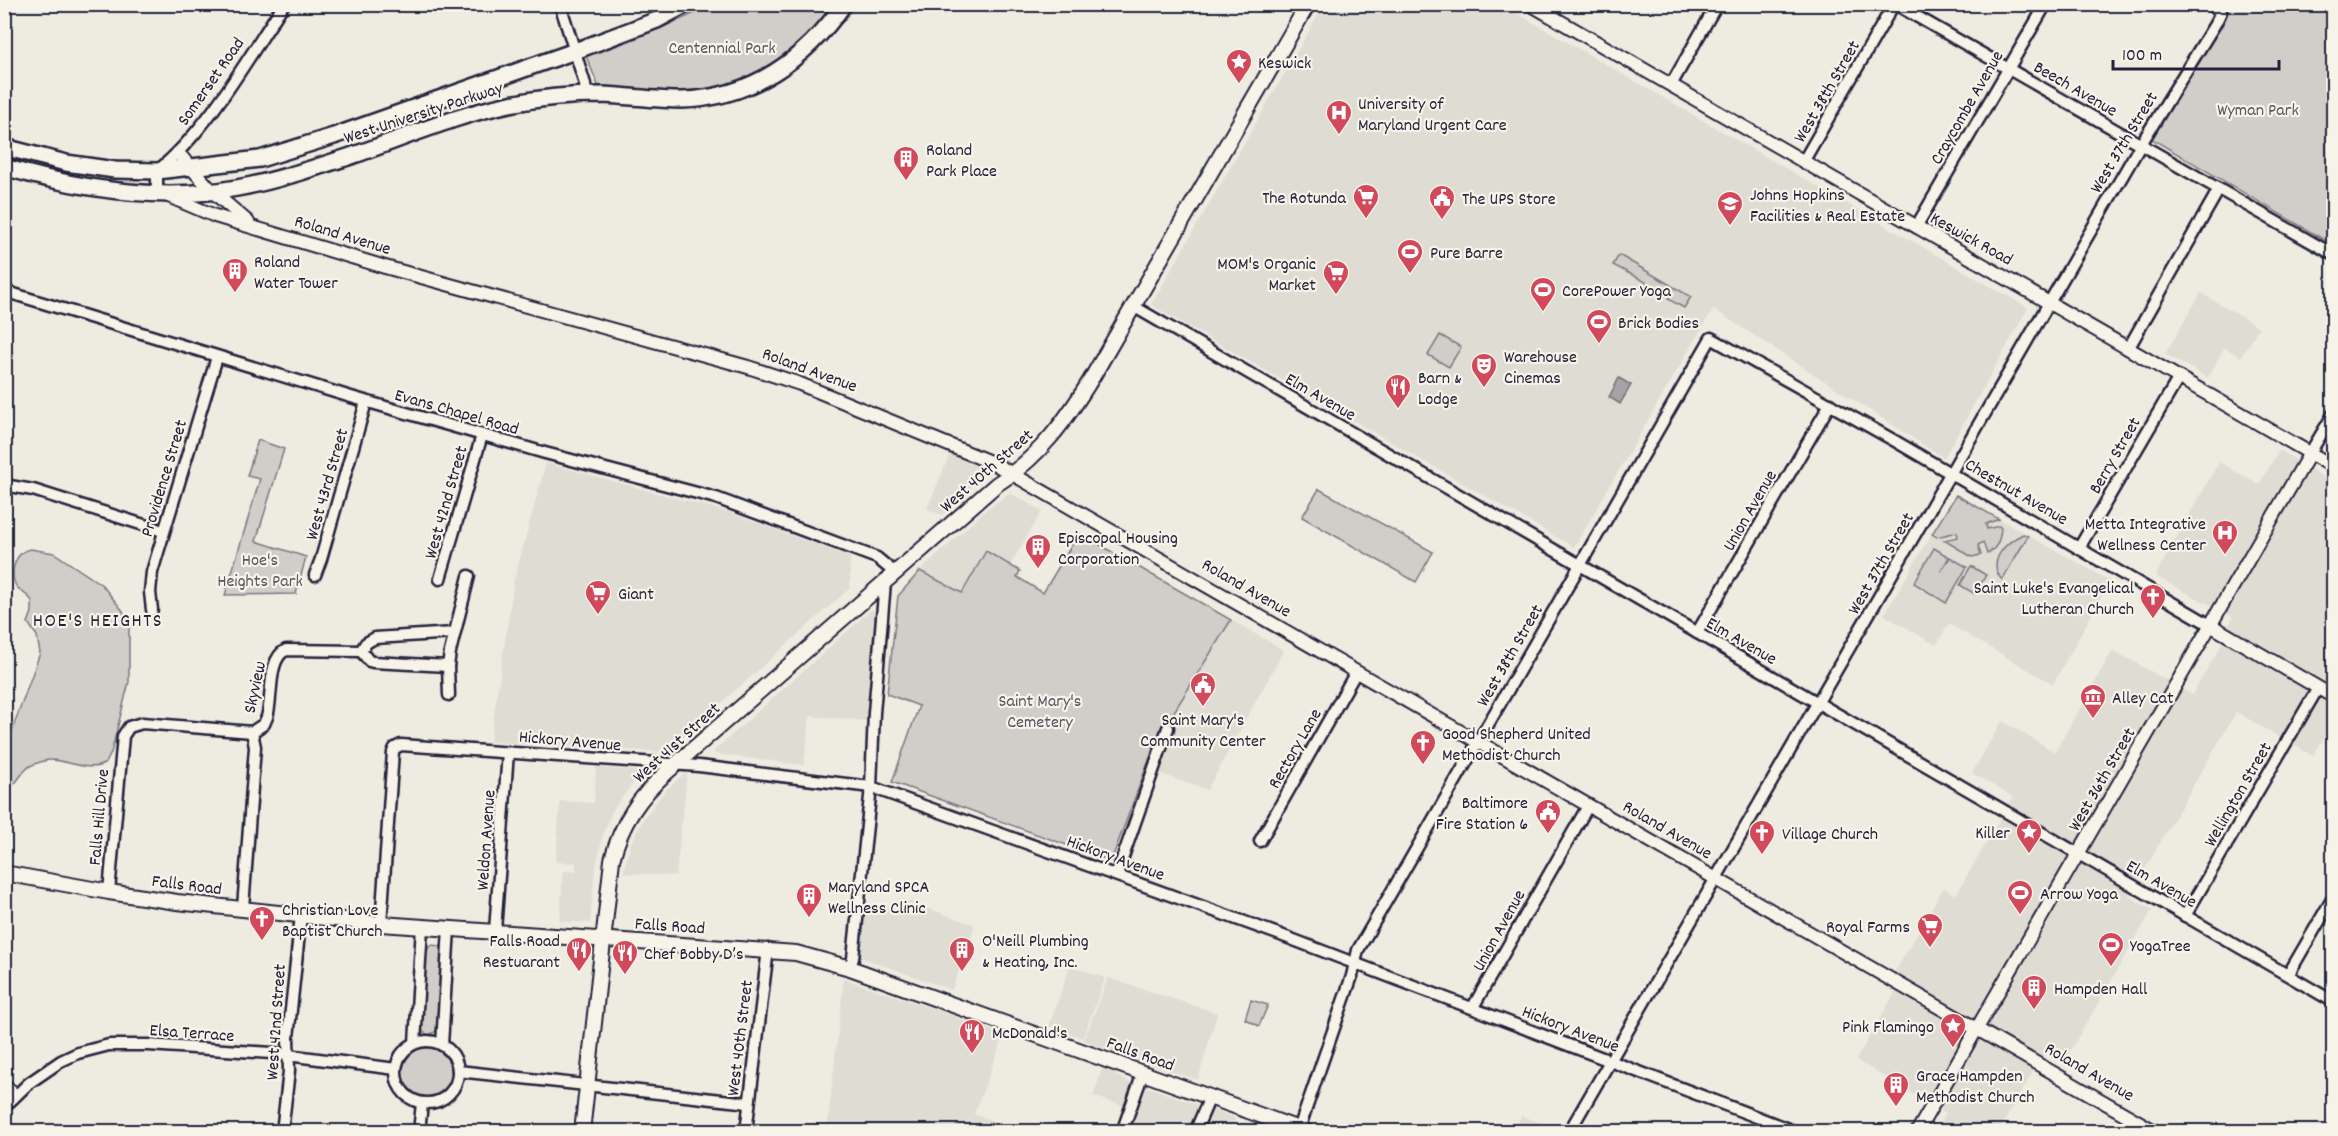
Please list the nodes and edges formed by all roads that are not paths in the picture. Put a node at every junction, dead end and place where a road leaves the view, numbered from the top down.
1 (284, 4) edge
2 (560, 4) edge
3 (687, 4) edge
4 (844, 4) edge
5 (1308, 4) edge
6 (1530, 4) edge
7 (1717, 4) edge
8 (1894, 4) edge
9 (2046, 4) edge
10 (2209, 4) edge
11 (575, 51) junction
12 (2008, 68) junction
13 (1671, 85) junction
14 (586, 96) junction
15 (2141, 144) junction
16 (4, 147) edge
17 (178, 153) junction
18 (1803, 162) junction
19 (4, 167) edge
20 (192, 168) junction
21 (157, 171) junction
22 (2219, 189) junction
23 (213, 192) junction
24 (160, 194) junction
25 (254, 226) junction
26 (1916, 227) junction
27 (2334, 255) edge
28 (4, 291) edge
29 (2050, 302) junction
30 (1133, 306) junction
31 (1711, 338) joint
32 (2128, 349) junction
33 (217, 357) junction
34 (2178, 379) junction
35 (366, 402) junction
36 (1830, 404) junction
37 (2334, 413) edge
38 (482, 435) junction
39 (2310, 453) junction
40 (2334, 467) edge
41 (1951, 473) junction
42 (1013, 474) junction
43 (4, 485) edge
44 (163, 531) junction
45 (2079, 548) junction
46 (1580, 565) junction
47 (315, 575) dead end
48 (469, 576) dead end
49 (890, 577) junction
50 (440, 579) dead end
51 (152, 610) dead end
52 (2212, 626) junction
53 (454, 633) junction
54 (1697, 633) junction
55 (361, 651) junction
56 (448, 666) junction
57 (1356, 672) junction
58 (2318, 688) junction
59 (449, 695) dead end
60 (2334, 697) edge
61 (1818, 703) junction
62 (1168, 728) dead end
63 (252, 732) junction
64 (1478, 742) junction
65 (508, 752) junction
66 (674, 765) junction
67 (871, 787) junction
68 (1588, 806) junction
69 (1260, 841) dead end
70 (2079, 854) junction
71 (4, 873) edge
72 (1117, 874) junction
73 (1716, 879) junction
74 (108, 892) junction
75 (2334, 896) edge
76 (243, 908) junction
77 (301, 915) junction
78 (2185, 916) junction
79 (381, 924) junction
80 (422, 927) junction
81 (448, 928) junction
82 (495, 931) junction
83 (604, 939) junction
84 (768, 950) junction
85 (1355, 963) junction
86 (850, 968) junction
87 (2288, 975) junction
88 (2334, 1002) edge
89 (1473, 1007) junction
90 (1978, 1028) junction
91 (415, 1043) junction
92 (442, 1045) junction
93 (288, 1056) junction
94 (1610, 1060) junction
95 (396, 1069) junction
96 (458, 1071) junction
97 (1143, 1073) junction
98 (4, 1084) edge
99 (588, 1085) junction
100 (16, 1095) junction
101 (1210, 1097) junction
102 (422, 1103) junction
103 (749, 1103) junction
104 (4, 1107) edge
105 (1303, 1130) edge
106 (282, 1131) edge
107 (419, 1131) edge
108 (582, 1131) edge
109 (746, 1131) edge
110 (1122, 1131) edge
111 (1195, 1131) edge
112 (1569, 1131) edge
113 (1796, 1131) edge
114 (1917, 1131) edge
115 (2156, 1131) edge

1 - 17 street, Somerset Road
2 - 11 street
3 - 11 main road, West University Parkway
4 - 14 main road, West University Parkway
5 - 30 main road, West 40th Street
6 - 13 street, Keswick Road
7 - 13 street
8 - 12 street, Beech Avenue
8 - 18 street, West 38th Street
9 - 12 street, Craycombe Avenue
10 - 15 street, West 37th Street
11 - 14 street
11 - 20 main road, West University Parkway
12 - 15 street, Beech Avenue
12 - 26 street, Craycombe Avenue
13 - 18 street, Keswick Road
14 - 23 main road, West University Parkway
15 - 22 street, Beech Avenue
15 - 29 street, West 37th Street
16 - 21 main road
17 - 20 street, Roland Avenue
17 - 21 street, Somerset Road
18 - 26 street, Keswick Road
19 - 24 main road, Roland Avenue
20 - 21 main road
20 - 23 street, Roland Avenue
21 - 24 street
22 - 27 street, Beech Avenue
22 - 32 street
23 - 24 main road, West University Parkway
23 - 25 street, Roland Avenue
24 - 25 street, Roland Avenue
25 - 42 street, Roland Avenue
26 - 29 street, Keswick Road
28 - 33 street, Evans Chapel Road
29 - 32 street, Keswick Road
29 - 41 street, West 37th Street
30 - 42 main road, West 40th Street
30 - 46 street, Elm Avenue
31 - 36 street, Chestnut Avenue
31 - 46 street, West 38th Street
32 - 34 street, Keswick Road
33 - 35 street, Evans Chapel Road
33 - 44 street, Providence Street
34 - 39 street, Keswick Road
34 - 45 street, Berry Street
35 - 38 street, Evans Chapel Road
35 - 47 street, West 43rd Street
36 - 41 street, Chestnut Avenue
36 - 54 street, Union Avenue
37 - 39 street, West 36th Street
38 - 49 street, Evans Chapel Road
38 - 50 street, West 42nd Street
39 - 40 street, Keswick Road
39 - 52 street, West 36th Street
41 - 45 street, Chestnut Avenue
41 - 61 street, West 37th Street
42 - 49 main road, West 40th Street
42 - 57 street, Roland Avenue
43 - 44 street
44 - 51 street, Providence Street
45 - 52 street, Chestnut Avenue
46 - 54 street, Elm Avenue
46 - 64 street, West 38th Street
48 - 53 street
49 - 66 main road, West 41st Street
49 - 67 street
52 - 58 street, Chestnut Avenue
52 - 70 street, West 36th Street
53 - 55 street, Skyview
53 - 56 street
54 - 61 street, Elm Avenue
55 - 56 street, Skyview
55 - 63 street, Skyview
56 - 59 street
57 - 64 street, Roland Avenue
57 - 69 street, Rectory Lane
58 - 60 street, Chestnut Avenue
58 - 78 street, Wellington Street
61 - 70 street, Elm Avenue
61 - 73 street, West 37th Street
62 - 72 street
63 - 74 street, Falls Hill Drive
63 - 76 street
64 - 68 street, Roland Avenue
64 - 85 street, West 38th Street
65 - 66 street, Hickory Avenue
65 - 79 street, Hickory Avenue
65 - 82 street, Weldon Avenue
66 - 67 street, Hickory Avenue
66 - 83 main road, West 41st Street
67 - 72 street, Hickory Avenue
67 - 86 street
68 - 73 street, Roland Avenue
68 - 89 street, Union Avenue
70 - 78 street, Elm Avenue
70 - 90 street, West 36th Street
71 - 74 main road, Falls Road
72 - 85 street, Hickory Avenue
73 - 90 street, Roland Avenue
73 - 94 street, West 37th Street
74 - 76 main road, Falls Road
75 - 87 street
76 - 77 main road, Falls Road
77 - 79 main road, Falls Road
77 - 93 street, West 42nd Street
78 - 87 street, Elm Avenue
79 - 80 main road, Falls Road
80 - 81 main road, Falls Road
80 - 91 street
81 - 82 main road, Falls Road
81 - 92 street
82 - 83 main road, Falls Road
83 - 84 main road, Falls Road
83 - 99 main road, West 41st Street
84 - 86 main road, Falls Road
84 - 103 street, West 40th Street
85 - 89 street, Hickory Avenue
85 - 105 street, West 38th Street
86 - 97 main road, Falls Road
87 - 88 street, Elm Avenue
89 - 94 street, Hickory Avenue
90 - 114 street, West 36th Street
90 - 115 street, Roland Avenue
91 - 92 street
91 - 95 street
92 - 96 street
93 - 95 street, Elsa Terrace
93 - 100 street, Elsa Terrace
93 - 106 street, West 42nd Street
94 - 112 street, West 37th Street
94 - 113 street, Hickory Avenue
95 - 102 street
96 - 99 street
96 - 102 street
97 - 101 main road, Falls Road
97 - 110 street
98 - 100 street
99 - 103 street
99 - 108 main road, West 41st Street
100 - 104 street, Elsa Terrace
101 - 105 main road, Falls Road
101 - 111 street
102 - 107 street
103 - 109 street, West 40th Street

